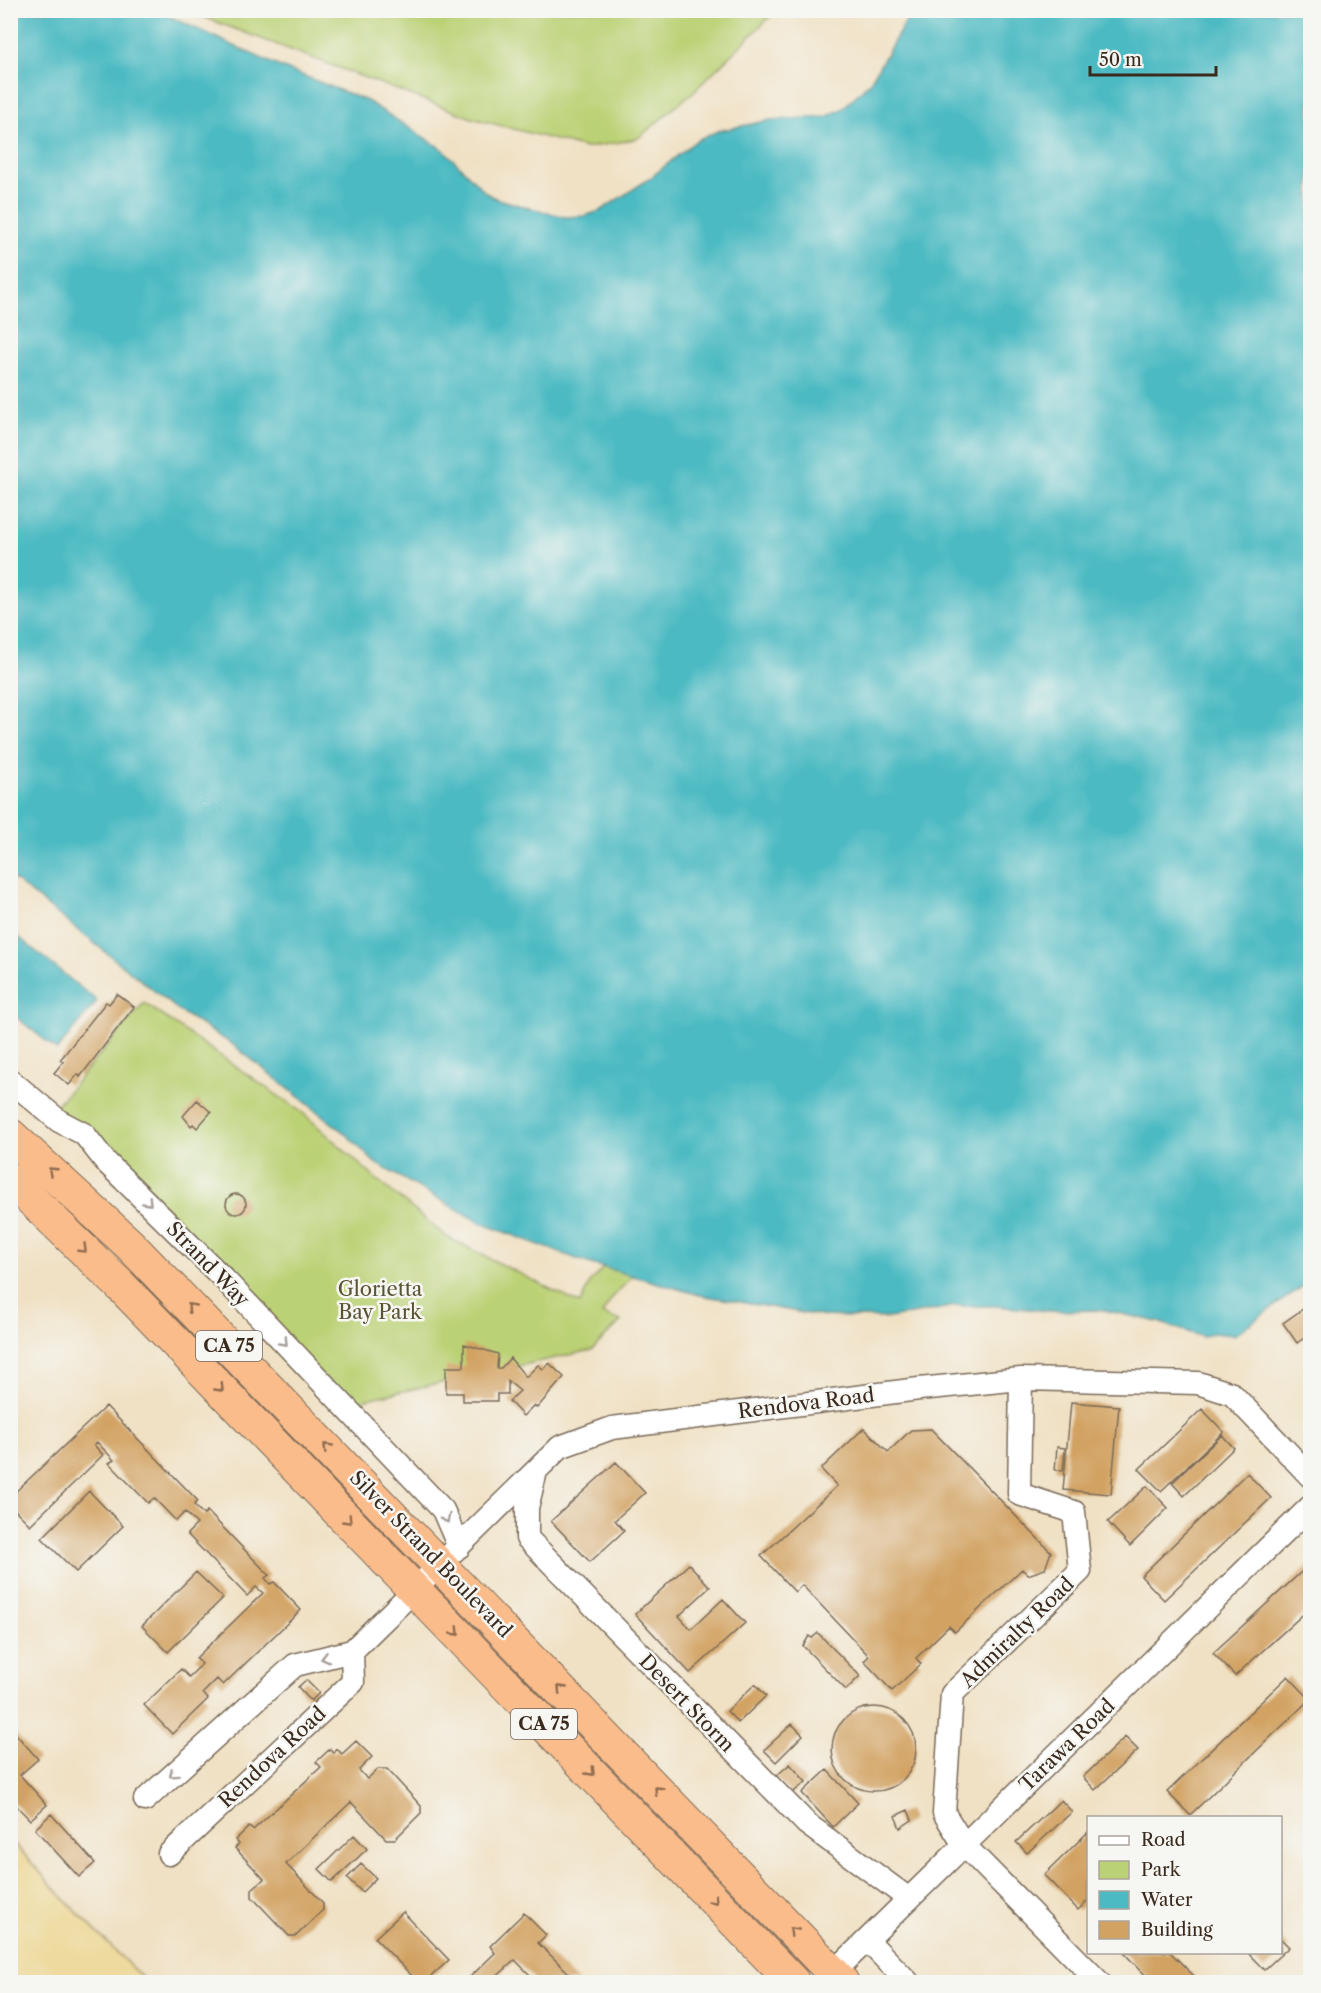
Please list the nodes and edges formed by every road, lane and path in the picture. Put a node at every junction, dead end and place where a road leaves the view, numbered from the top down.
1 (10, 1080) edge
2 (10, 1135) edge
3 (10, 1179) edge
4 (1021, 1379) junction
5 (536, 1471) junction
6 (1311, 1476) edge
7 (1311, 1507) edge
8 (450, 1555) junction
9 (415, 1590) junction
10 (352, 1651) junction
11 (145, 1800) dead end
12 (964, 1845) junction
13 (169, 1854) dead end
14 (909, 1899) junction
15 (867, 1940) junction
16 (833, 1979) edge
17 (793, 1983) edge
18 (908, 1983) edge
19 (1099, 1983) edge

1 -> 8 street, Strand Way
8 -> 2 highway, Silver Strand Boulevard / CA 75
3 -> 9 highway, Silver Strand Boulevard / CA 75
4 - 5 street, Rendova Road
4 - 6 street, Rendova Road
4 - 12 street, Admiralty Road
5 - 8 street, Rendova Road
5 - 14 street, Desert Storm
7 - 12 street, Tarawa Road
8 - 9 street, Rendova Road
16 -> 8 highway, Silver Strand Boulevard / CA 75
9 - 10 street, Rendova Road
9 -> 17 highway, Silver Strand Boulevard / CA 75
10 -> 11 street
10 - 13 street, Rendova Road
12 - 14 street, Tarawa Road
12 - 19 street
14 - 15 street, Tarawa Road
15 - 16 street, Tarawa Road
15 - 18 street

